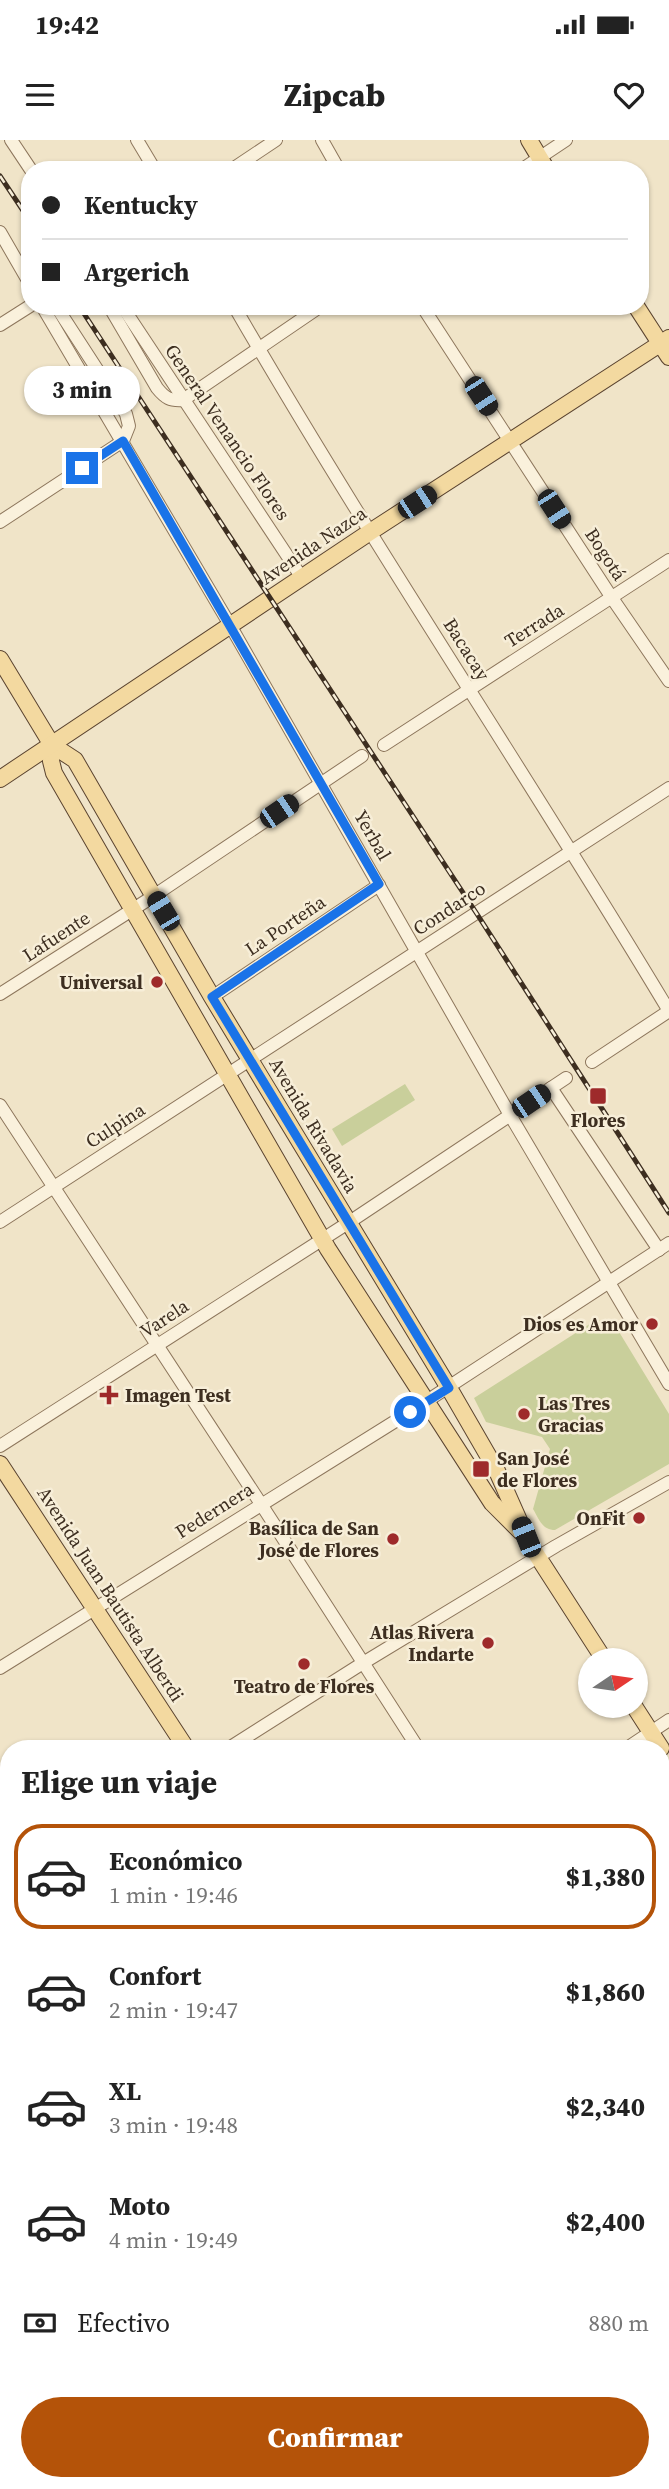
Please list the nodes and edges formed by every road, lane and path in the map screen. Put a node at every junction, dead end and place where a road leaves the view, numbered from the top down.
1 (5, 140) edge
2 (11, 140) edge
3 (137, 140) edge
4 (276, 140) edge
5 (322, 140) edge
6 (529, 140) edge
7 (566, 140) edge
8 (0, 144) edge
9 (25, 161) edge
10 (150, 161) edge
11 (244, 161) edge
12 (334, 161) edge
13 (541, 161) edge
14 (546, 161) edge
15 (0, 232) edge
16 (21, 268) edge
17 (21, 312) edge
18 (47, 315) edge
19 (62, 315) edge
20 (114, 315) edge
21 (128, 315) edge
22 (239, 315) edge
23 (308, 315) edge
24 (428, 315) edge
25 (643, 315) edge
26 (0, 326) edge
27 (666, 346) edge
28 (259, 350) junction
29 (183, 400) junction
30 (123, 441) junction
31 (510, 441) junction
32 (0, 522) edge
33 (370, 532) junction
34 (669, 560) edge
35 (302, 578) junction
36 (612, 598) junction
37 (230, 625) junction
38 (0, 659) edge
39 (669, 681) edge
40 (470, 688) junction
41 (52, 744) junction
42 (384, 745) dead end
43 (362, 756) dead end
44 (0, 779) edge
45 (321, 783) junction
46 (669, 788) edge
47 (572, 849) junction
48 (379, 884) junction
49 (154, 895) junction
50 (132, 910) junction
51 (418, 951) junction
52 (0, 994) edge
53 (212, 997) junction
54 (669, 1011) edge
55 (250, 1059) junction
56 (592, 1062) dead end
57 (228, 1074) junction
58 (566, 1078) dead end
59 (551, 1088) junction
60 (0, 1105) edge
61 (510, 1115) junction
62 (55, 1186) junction
63 (0, 1222) edge
64 (348, 1223) junction
65 (323, 1238) junction
66 (664, 1246) edge
67 (609, 1282) junction
68 (157, 1345) junction
69 (669, 1384) edge
70 (449, 1388) junction
71 (428, 1401) junction
72 (0, 1446) edge
73 (0, 1464) edge
74 (669, 1482) edge
75 (261, 1504) junction
76 (526, 1537) junction
77 (538, 1557) junction
78 (94, 1607) junction
79 (597, 1648) edge
80 (363, 1663) junction
81 (0, 1668) edge
82 (641, 1718) edge
83 (669, 1720) edge
84 (650, 1732) junction
85 (181, 1740) edge
86 (242, 1740) edge
87 (413, 1740) edge
88 (638, 1740) edge
89 (656, 1740) edge

1 - 8 street
2 - 9 street
3 - 10 street
4 - 11 street
5 - 12 street
6 - 13 main road
7 - 14 street
15 - 16 street
17 - 26 street
18 - 30 street, Yerbal
19 - 30 street
20 - 29 street
21 - 29 street, General Venancio Flores
22 - 28 street, Bacacay
23 - 28 street
24 - 31 street, Bogotá
25 - 27 main road
27 - 31 main road, Avenida Nazca
28 - 29 street
28 - 33 street, Bacacay
29 - 35 street, General Venancio Flores
30 - 32 street
30 - 37 street, Yerbal
31 - 33 main road, Avenida Nazca
31 - 36 street, Bogotá
33 - 35 main road, Avenida Nazca
33 - 40 street, Bacacay
34 - 36 street, Terrada
35 - 37 main road, Avenida Nazca
36 - 39 street, Bogotá
36 - 40 street, Terrada
37 - 41 main road, Avenida Nazca
37 - 45 street, Yerbal
38 - 41 main road, Avenida Rivadavia
40 - 42 street, Terrada
40 - 47 street, Bacacay
41 - 44 main road, Avenida Nazca
41 - 49 main road, Avenida Rivadavia
41 - 50 main road, Avenida Rivadavia
43 - 45 street
45 - 48 street, Yerbal
45 - 49 street
46 - 47 street, Condarco
47 - 51 street, Condarco
47 - 54 street, Bacacay
48 - 51 street, Yerbal
48 - 53 street, La Porteña
49 - 50 street, Lafuente
49 - 53 main road, Avenida Rivadavia
50 - 52 street, Lafuente
50 - 57 main road, Avenida Rivadavia
51 - 55 street, Condarco
51 - 61 street, Yerbal
53 - 55 main road, Avenida Rivadavia
54 - 56 street
55 - 57 street, Culpina
55 - 64 main road, Avenida Rivadavia
57 - 62 street, Culpina
57 - 65 main road, Avenida Rivadavia
58 - 59 street, Varela
59 - 61 street, Varela
59 - 66 street
60 - 62 street
61 - 64 street, Varela
61 - 67 street, Yerbal
62 - 63 street, Culpina
62 - 68 street
64 - 65 street, Varela
64 - 70 main road, Avenida Rivadavia
65 - 68 street, Varela
65 - 71 main road, Avenida Rivadavia
66 - 67 street, Pedernera
67 - 69 street, Yerbal
67 - 70 street, Pedernera
68 - 72 street, Varela
68 - 75 street
70 - 71 street, Pedernera
70 - 76 main road, Avenida Rivadavia
71 - 75 street, Pedernera
71 - 76 main road, Avenida Rivadavia
73 - 78 main road, Avenida Juan Bautista Alberdi
74 - 77 street
75 - 78 street, Pedernera
75 - 80 street
76 - 77 main road, Avenida Rivadavia
77 - 79 main road, Avenida Rivadavia
77 - 80 street
78 - 81 street, Pedernera
78 - 85 main road, Avenida Juan Bautista Alberdi
80 - 86 street
80 - 87 street
82 - 84 main road
83 - 84 street
84 - 88 street
84 - 89 main road

